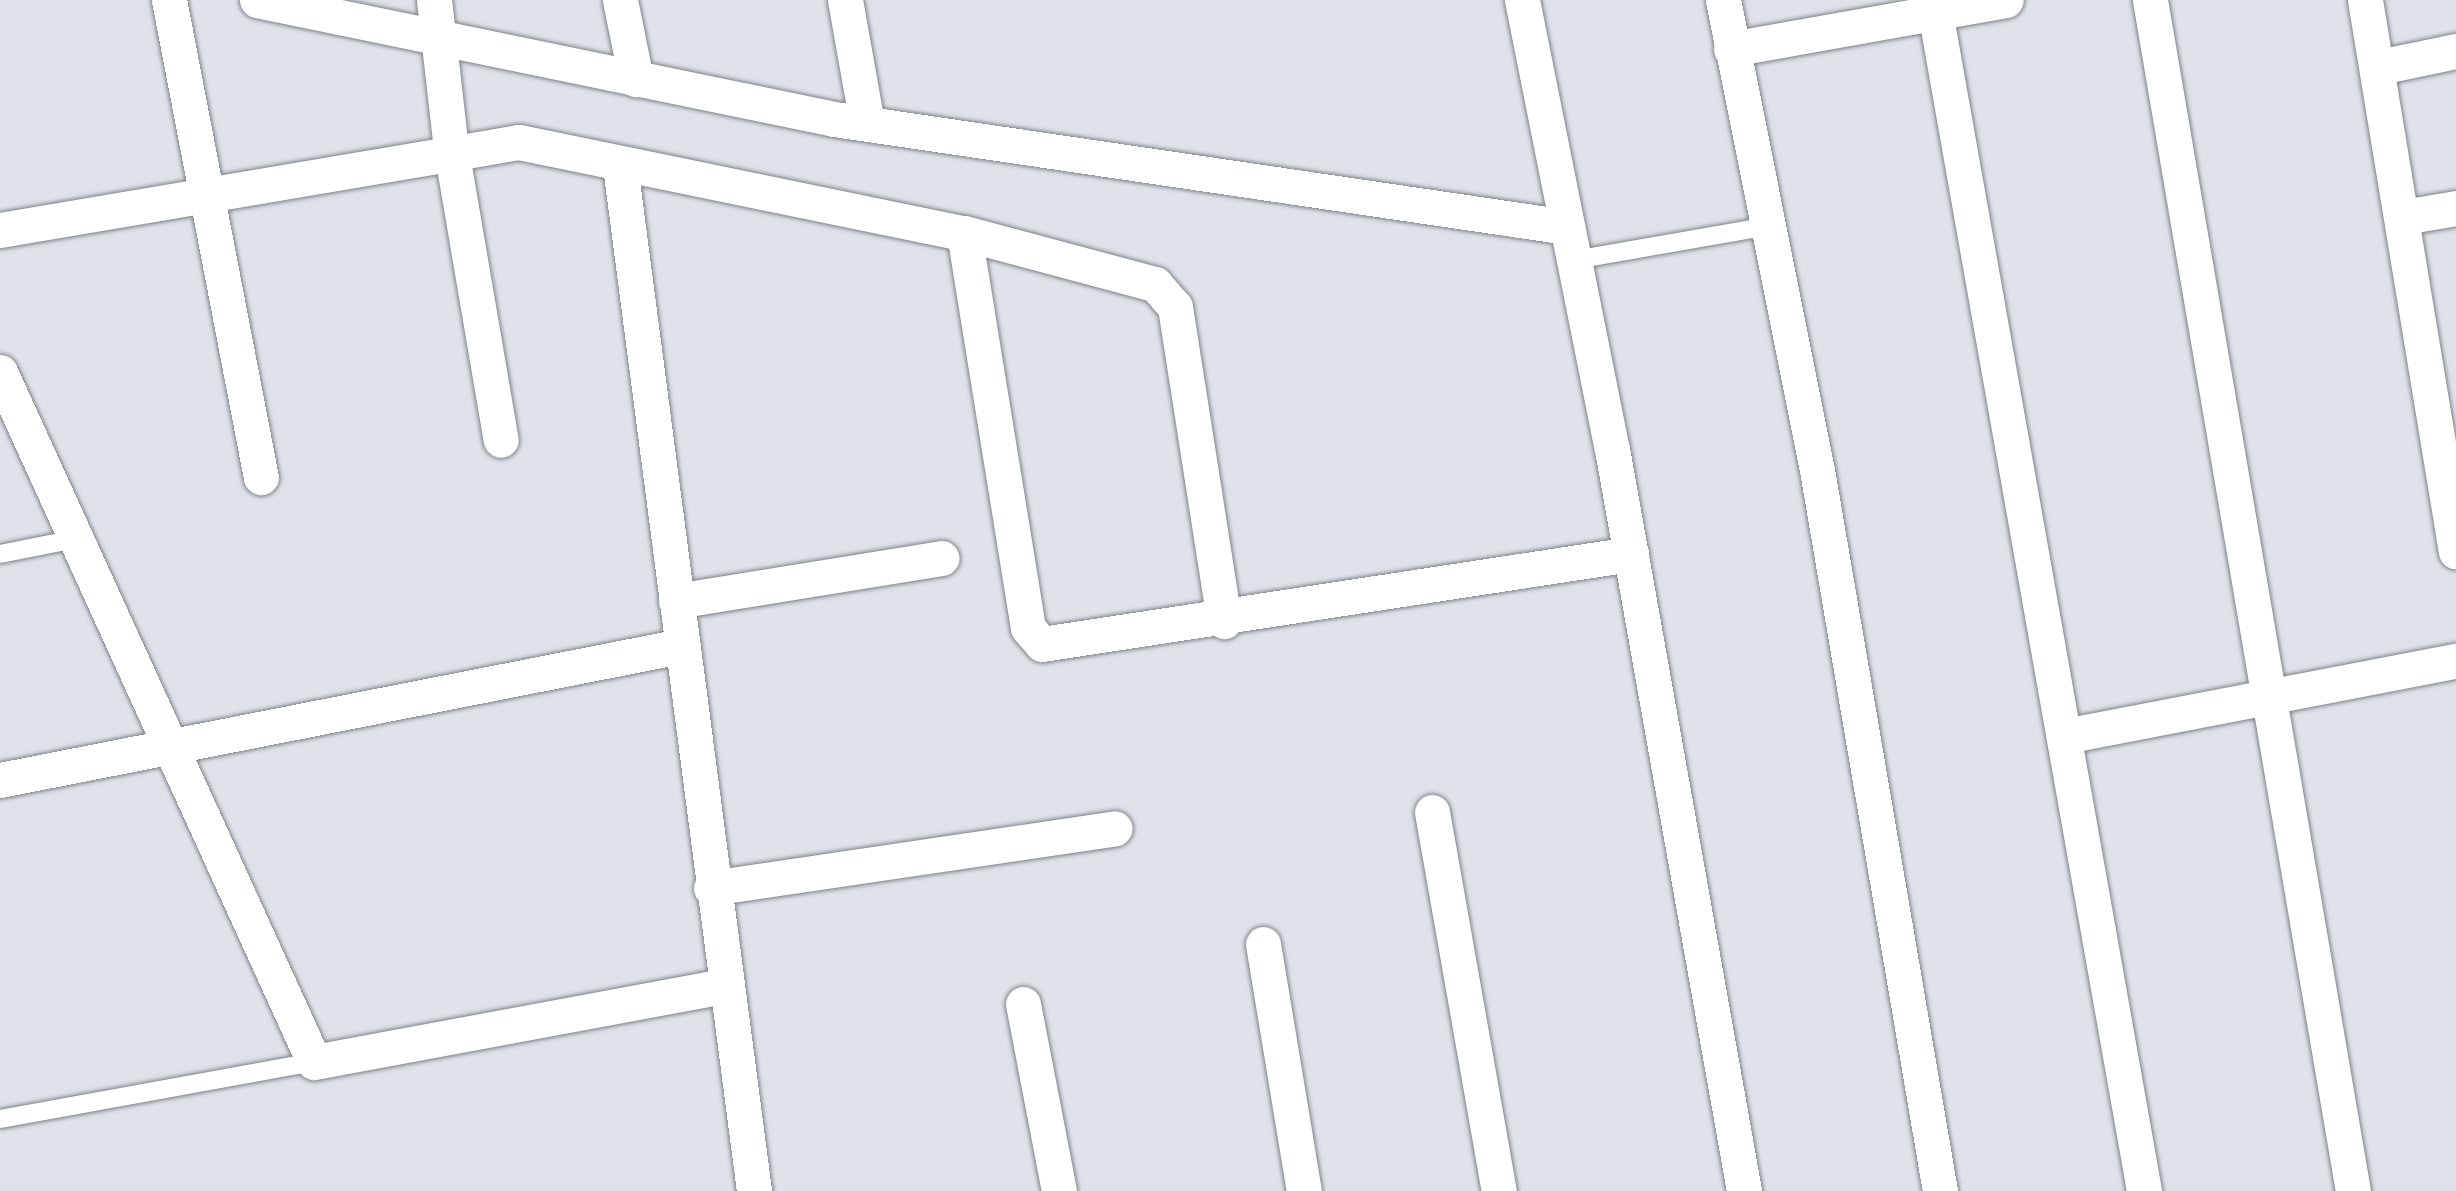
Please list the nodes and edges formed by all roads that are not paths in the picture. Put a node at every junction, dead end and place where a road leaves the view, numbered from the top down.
1 (169, 0) edge
2 (257, 0) edge
3 (434, 0) edge
4 (620, 0) edge
5 (845, 0) edge
6 (1522, 0) edge
7 (1723, 0) edge
8 (2006, 0) edge
9 (2150, 0) edge
10 (2365, 0) edge
11 (1934, 7) edge
12 (440, 35) junction
13 (1731, 49) junction
14 (2456, 51) edge
15 (2379, 66) junction
16 (636, 79) junction
17 (867, 123) junction
18 (451, 149) junction
19 (620, 166) junction
20 (208, 193) junction
21 (2456, 208) edge
22 (2403, 217) junction
23 (1768, 226) junction
24 (0, 230) edge
25 (964, 233) junction
26 (1571, 243) junction
27 (2441, 355) edge
28 (0, 372) edge
29 (501, 440) dead end
30 (261, 477) dead end
31 (75, 539) junction
32 (2456, 552) edge
33 (0, 554) edge
34 (1631, 554) junction
35 (942, 558) dead end
36 (676, 601) junction
37 (1224, 621) junction
38 (681, 646) junction
39 (2456, 661) edge
40 (2272, 697) junction
41 (2065, 736) junction
42 (167, 747) junction
43 (0, 780) edge
44 (1432, 812) dead end
45 (1115, 828) dead end
46 (711, 888) junction
47 (1263, 944) dead end
48 (724, 986) junction
49 (1023, 1004) dead end
50 (314, 1062) junction
51 (0, 1119) edge
52 (754, 1191) edge
53 (1059, 1191) edge
54 (1304, 1191) edge
55 (1499, 1191) edge
56 (1744, 1191) edge
57 (1940, 1191) edge
58 (2144, 1191) edge
59 (2353, 1191) edge

1 - 20 street
2 - 12 street
3 - 12 street
4 - 16 street
5 - 17 street
6 - 26 street
7 - 13 street
8 - 11 street
9 - 40 street
10 - 15 street
11 - 13 street
11 - 41 street
12 - 16 street
12 - 18 street
13 - 23 street
14 - 15 street
15 - 22 street
16 - 17 street
17 - 26 street
18 - 19 street
18 - 20 street
18 - 29 street
19 - 25 street
19 - 36 street
20 - 24 street
20 - 30 street
21 - 22 street
22 - 27 street
23 - 26 lane
23 - 57 street
25 - 37 street
25 - 37 street
26 - 34 street
27 - 32 street
28 - 31 street
31 - 33 lane
31 - 42 street
34 - 37 street
34 - 56 street
35 - 36 street
36 - 38 street
38 - 42 street
38 - 46 street
39 - 40 street
40 - 41 street
40 - 59 street
41 - 58 street
42 - 43 street
42 - 50 street
44 - 55 street
45 - 46 street
46 - 48 street
47 - 54 street
48 - 50 street
48 - 52 street
49 - 53 street
50 - 51 lane

